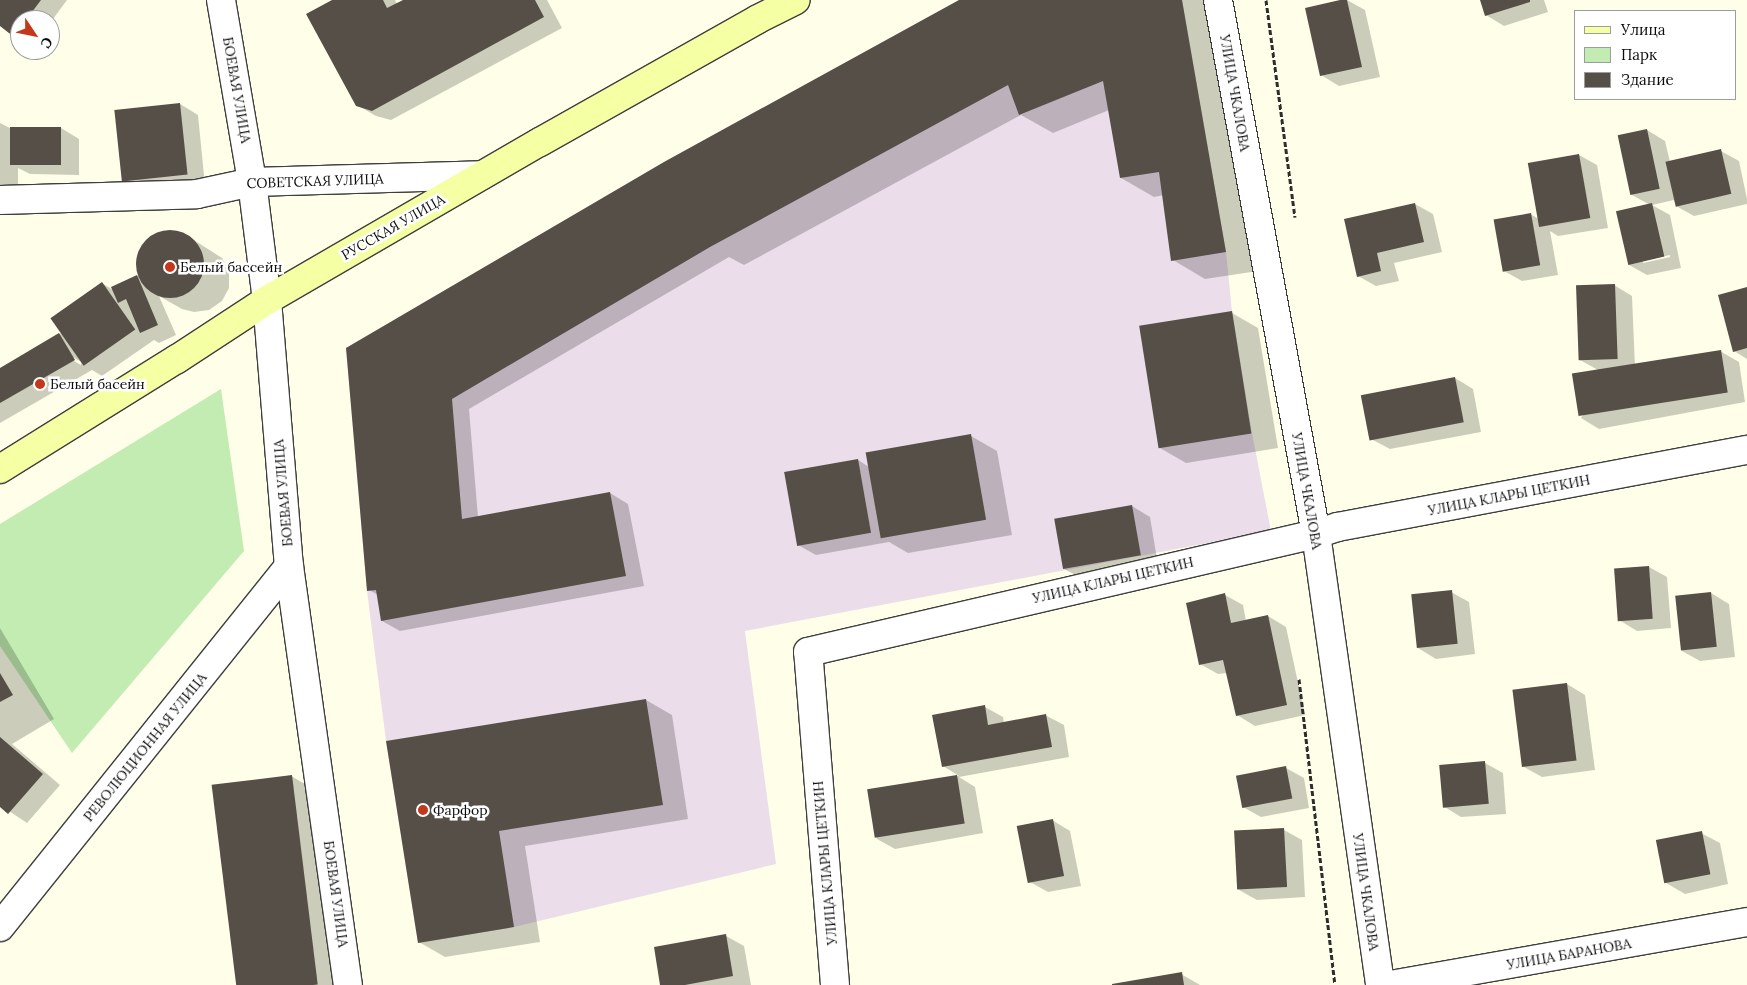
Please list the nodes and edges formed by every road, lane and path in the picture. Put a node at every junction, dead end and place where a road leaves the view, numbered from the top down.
1 (221, 0) edge
2 (796, 0) edge
3 (1218, 0) edge
4 (482, 175) junction
5 (252, 182) junction
6 (0, 200) edge
7 (267, 300) junction
8 (1747, 450) edge
9 (0, 469) edge
10 (1316, 534) junction
11 (290, 566) junction
12 (1298, 669) dead end
13 (1747, 922) edge
14 (0, 927) edge
15 (348, 985) edge
16 (835, 985) edge
17 (1335, 985) edge
18 (1380, 985) edge
19 (1390, 985) edge

1 - 5 street, БОЕВАЯ УЛИЦА
2 - 4 main road, РУССКАЯ УЛИЦА
3 - 10 street, УЛИЦА ЧКАЛОВА
4 - 5 street, СОВЕТСКАЯ УЛИЦА
4 - 7 main road, РУССКАЯ УЛИЦА
5 - 6 street, СОВЕТСКАЯ УЛИЦА
5 - 7 street, БОЕВАЯ УЛИЦА
7 - 9 main road, РУССКАЯ УЛИЦА
7 - 11 street, БОЕВАЯ УЛИЦА
8 - 10 street, УЛИЦА КЛАРЫ ЦЕТКИН
10 - 16 street, УЛИЦА КЛАРЫ ЦЕТКИН
10 - 18 street, УЛИЦА ЧКАЛОВА
11 - 14 street, РЕВОЛЮЦИОННАЯ УЛИЦА
11 - 15 street, БОЕВАЯ УЛИЦА
12 - 17 path
13 - 19 street, УЛИЦА БАРАНОВА

